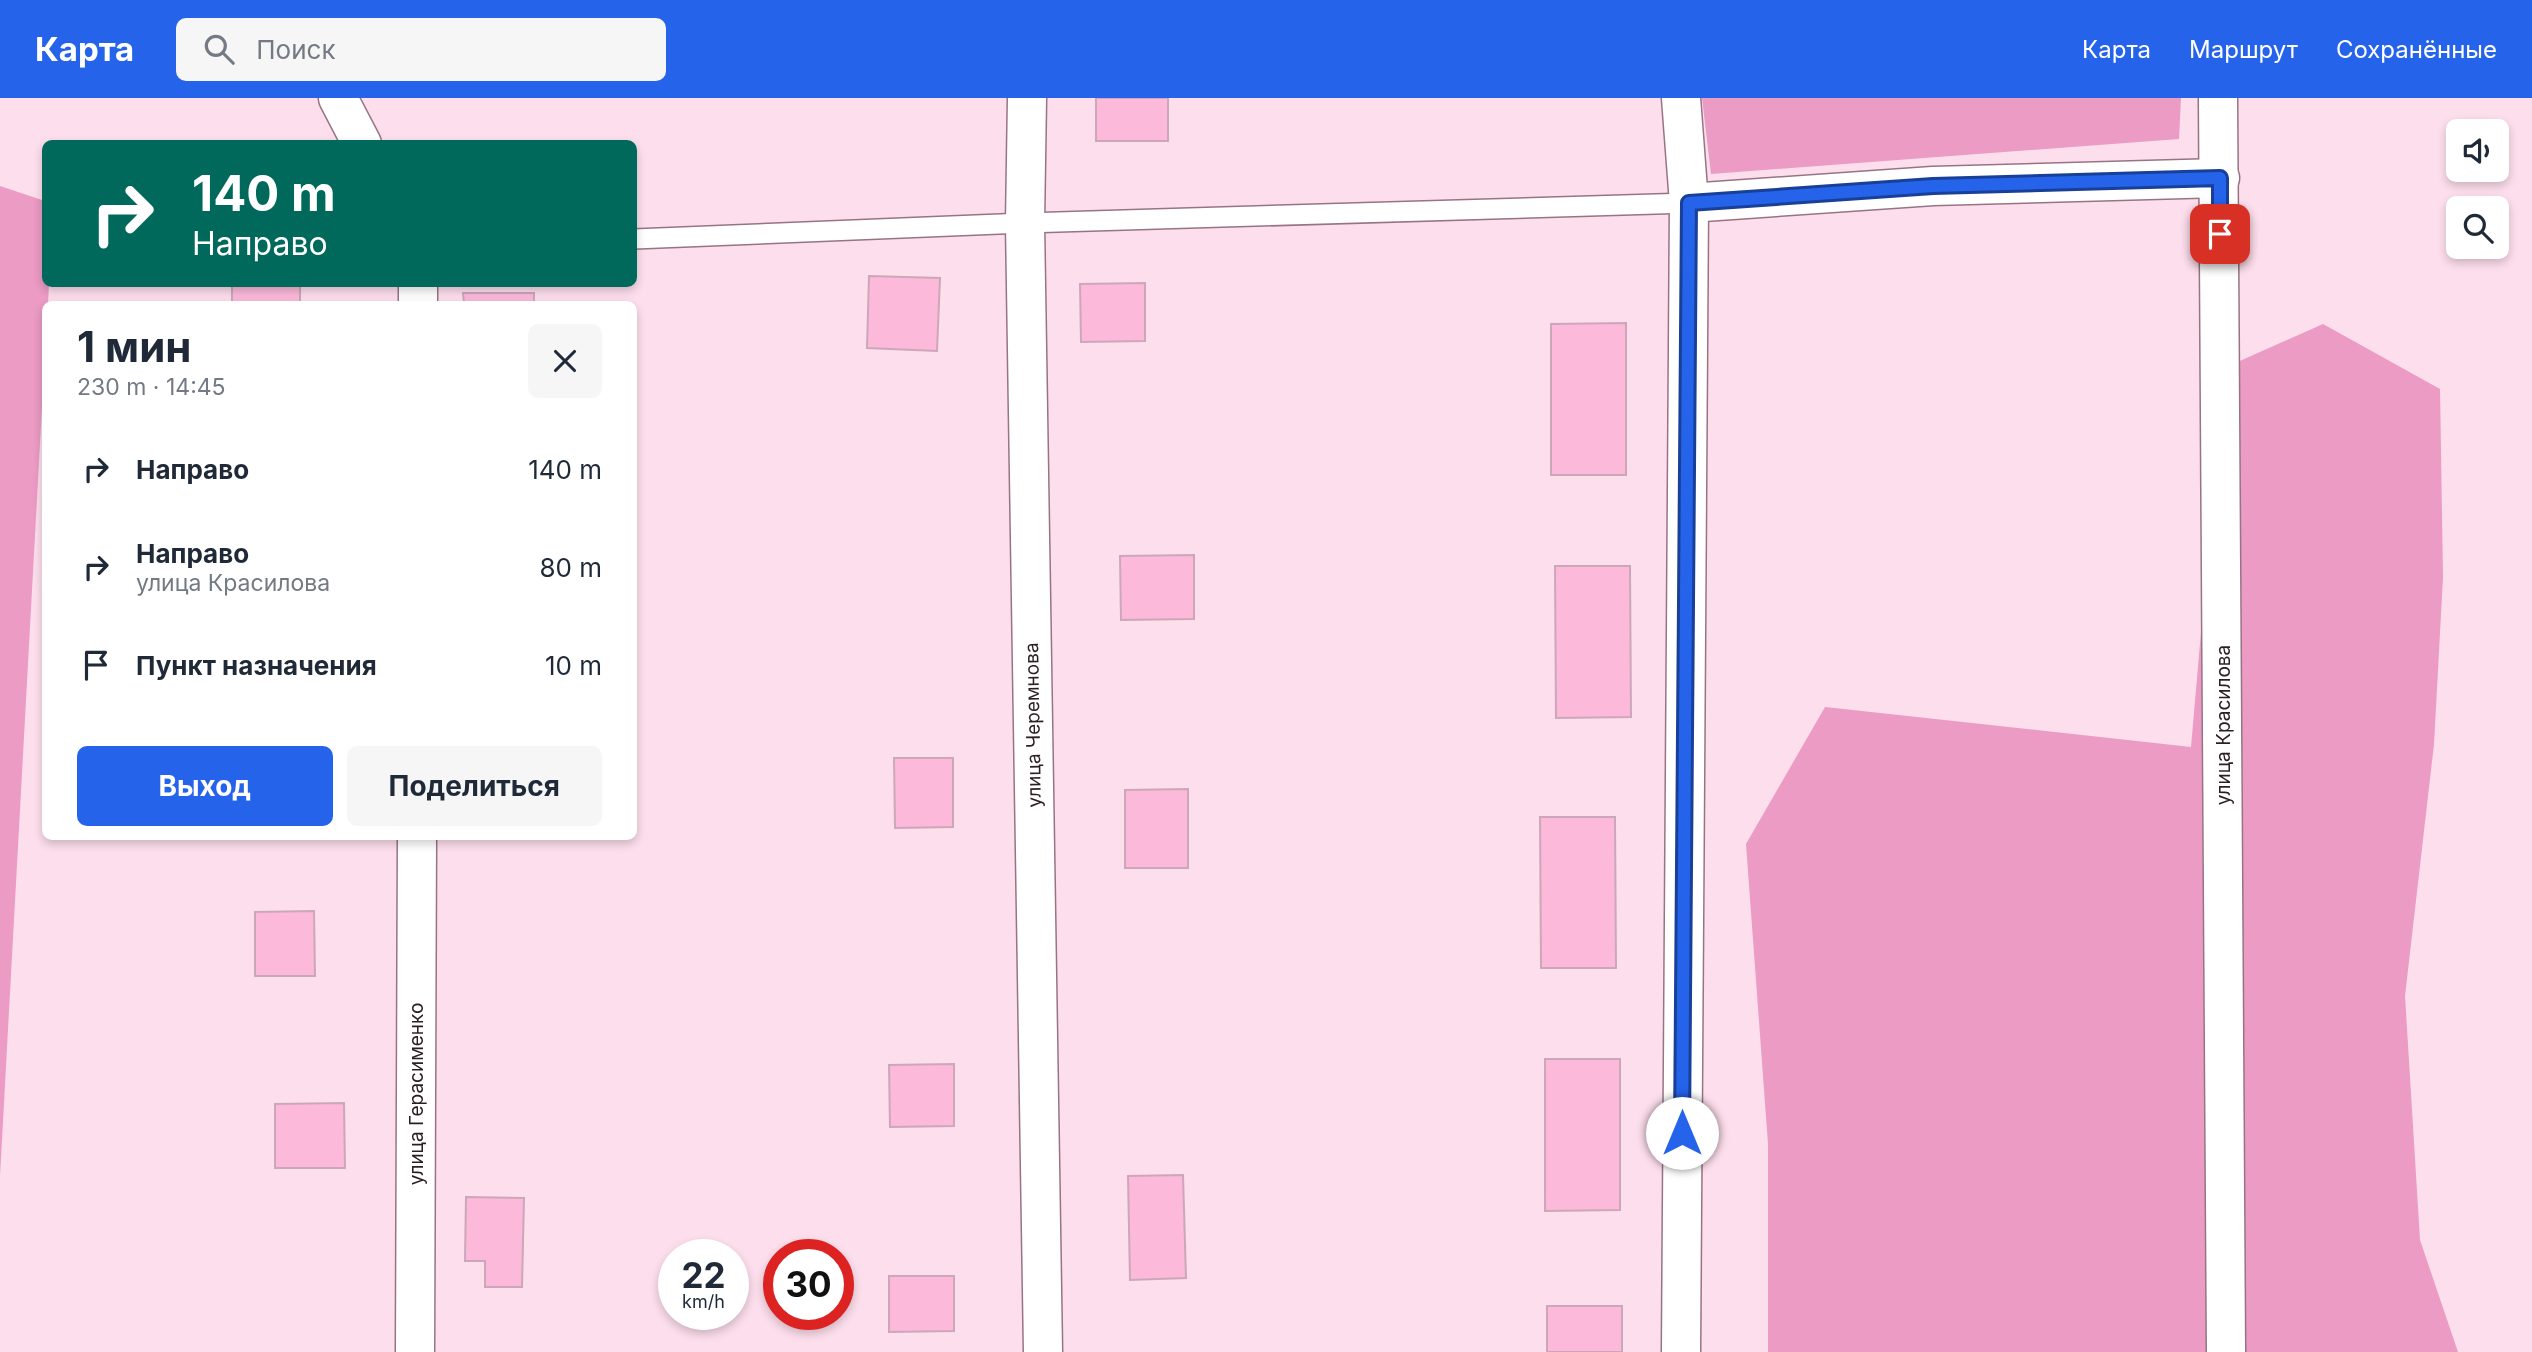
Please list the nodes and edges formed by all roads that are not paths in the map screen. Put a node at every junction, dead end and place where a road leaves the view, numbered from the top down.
1 (338, 98) edge
2 (1027, 98) edge
3 (1681, 98) edge
4 (2218, 98) edge
5 (360, 140) edge
6 (2220, 178) junction
7 (1689, 203) junction
8 (1025, 223) junction
9 (637, 239) edge
10 (417, 840) edge
11 (415, 1352) edge
12 (1043, 1352) edge
13 (1681, 1352) edge
14 (2226, 1352) edge

1 - 5 street
2 - 8 street, улица Черемнова
3 - 7 street
4 - 6 street, улица Красилова
6 - 7 street
6 - 14 street, улица Красилова
7 - 8 lane
7 - 13 street
8 - 9 lane
8 - 12 street, улица Черемнова
10 - 11 street, улица Герасименко

